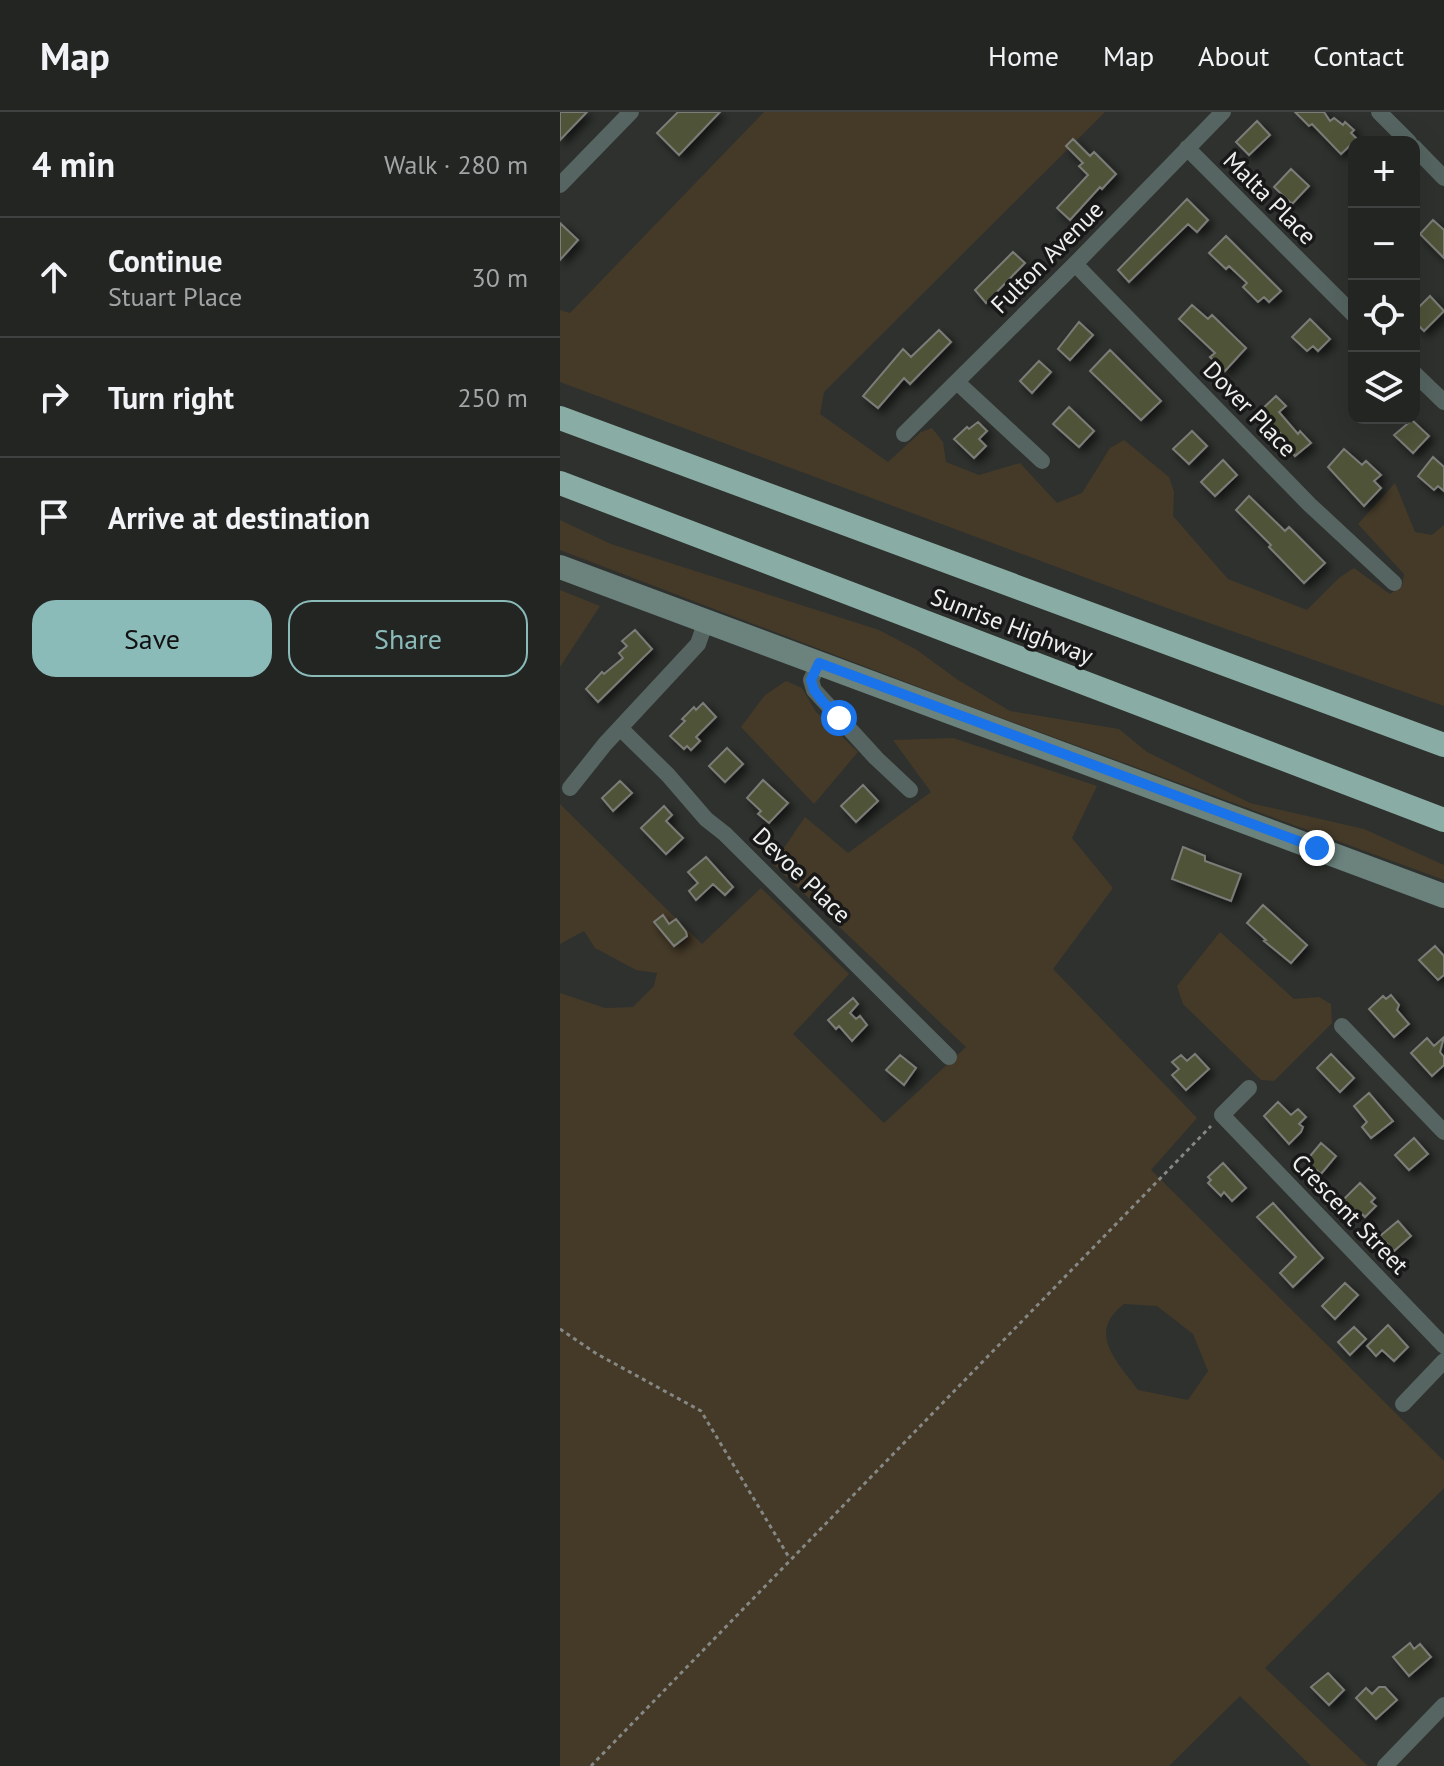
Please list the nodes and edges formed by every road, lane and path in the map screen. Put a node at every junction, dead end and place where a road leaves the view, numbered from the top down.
1 (629, 112) edge
2 (1223, 112) edge
3 (1379, 112) edge
4 (1403, 136) edge
5 (1187, 148) junction
6 (1420, 153) edge
7 (1444, 178) edge
8 (560, 185) edge
9 (1075, 264) junction
10 (1348, 309) edge
11 (1420, 379) edge
12 (958, 383) junction
13 (1444, 402) edge
14 (560, 418) edge
15 (904, 434) dead end
16 (1042, 461) dead end
17 (560, 483) edge
18 (560, 567) edge
19 (1394, 583) dead end
20 (706, 621) junction
21 (819, 663) junction
22 (620, 728) junction
23 (1444, 745) edge
24 (570, 788) dead end
25 (910, 790) dead end
26 (1444, 820) edge
27 (1444, 896) edge
28 (1342, 1026) dead end
29 (949, 1057) dead end
30 (1249, 1088) dead end
31 (1222, 1115) junction
32 (1444, 1132) edge
33 (560, 1329) edge
34 (1444, 1346) edge
35 (1444, 1361) edge
36 (1403, 1404) dead end
37 (790, 1560) junction
38 (1444, 1705) edge
39 (591, 1766) edge
40 (1385, 1766) edge

1 - 8 street
2 - 5 street, Fulton Avenue
3 - 4 street
5 - 9 street, Fulton Avenue
5 - 10 street, Malta Place
6 - 7 street
9 - 12 street, Fulton Avenue
9 - 19 street, Dover Place
11 - 13 street
12 - 15 street, Fulton Avenue
12 - 16 street
14 - 23 highway, Sunrise Highway
17 - 26 highway, Sunrise Highway
18 - 20 street
20 - 21 street
20 - 22 street
21 - 25 street
21 - 27 street
22 - 24 street
22 - 29 street, Devoe Place
28 - 32 street
30 - 31 street
31 - 34 street, Crescent Street
31 - 37 path
33 - 37 path
35 - 36 street
37 - 39 path
38 - 40 street

